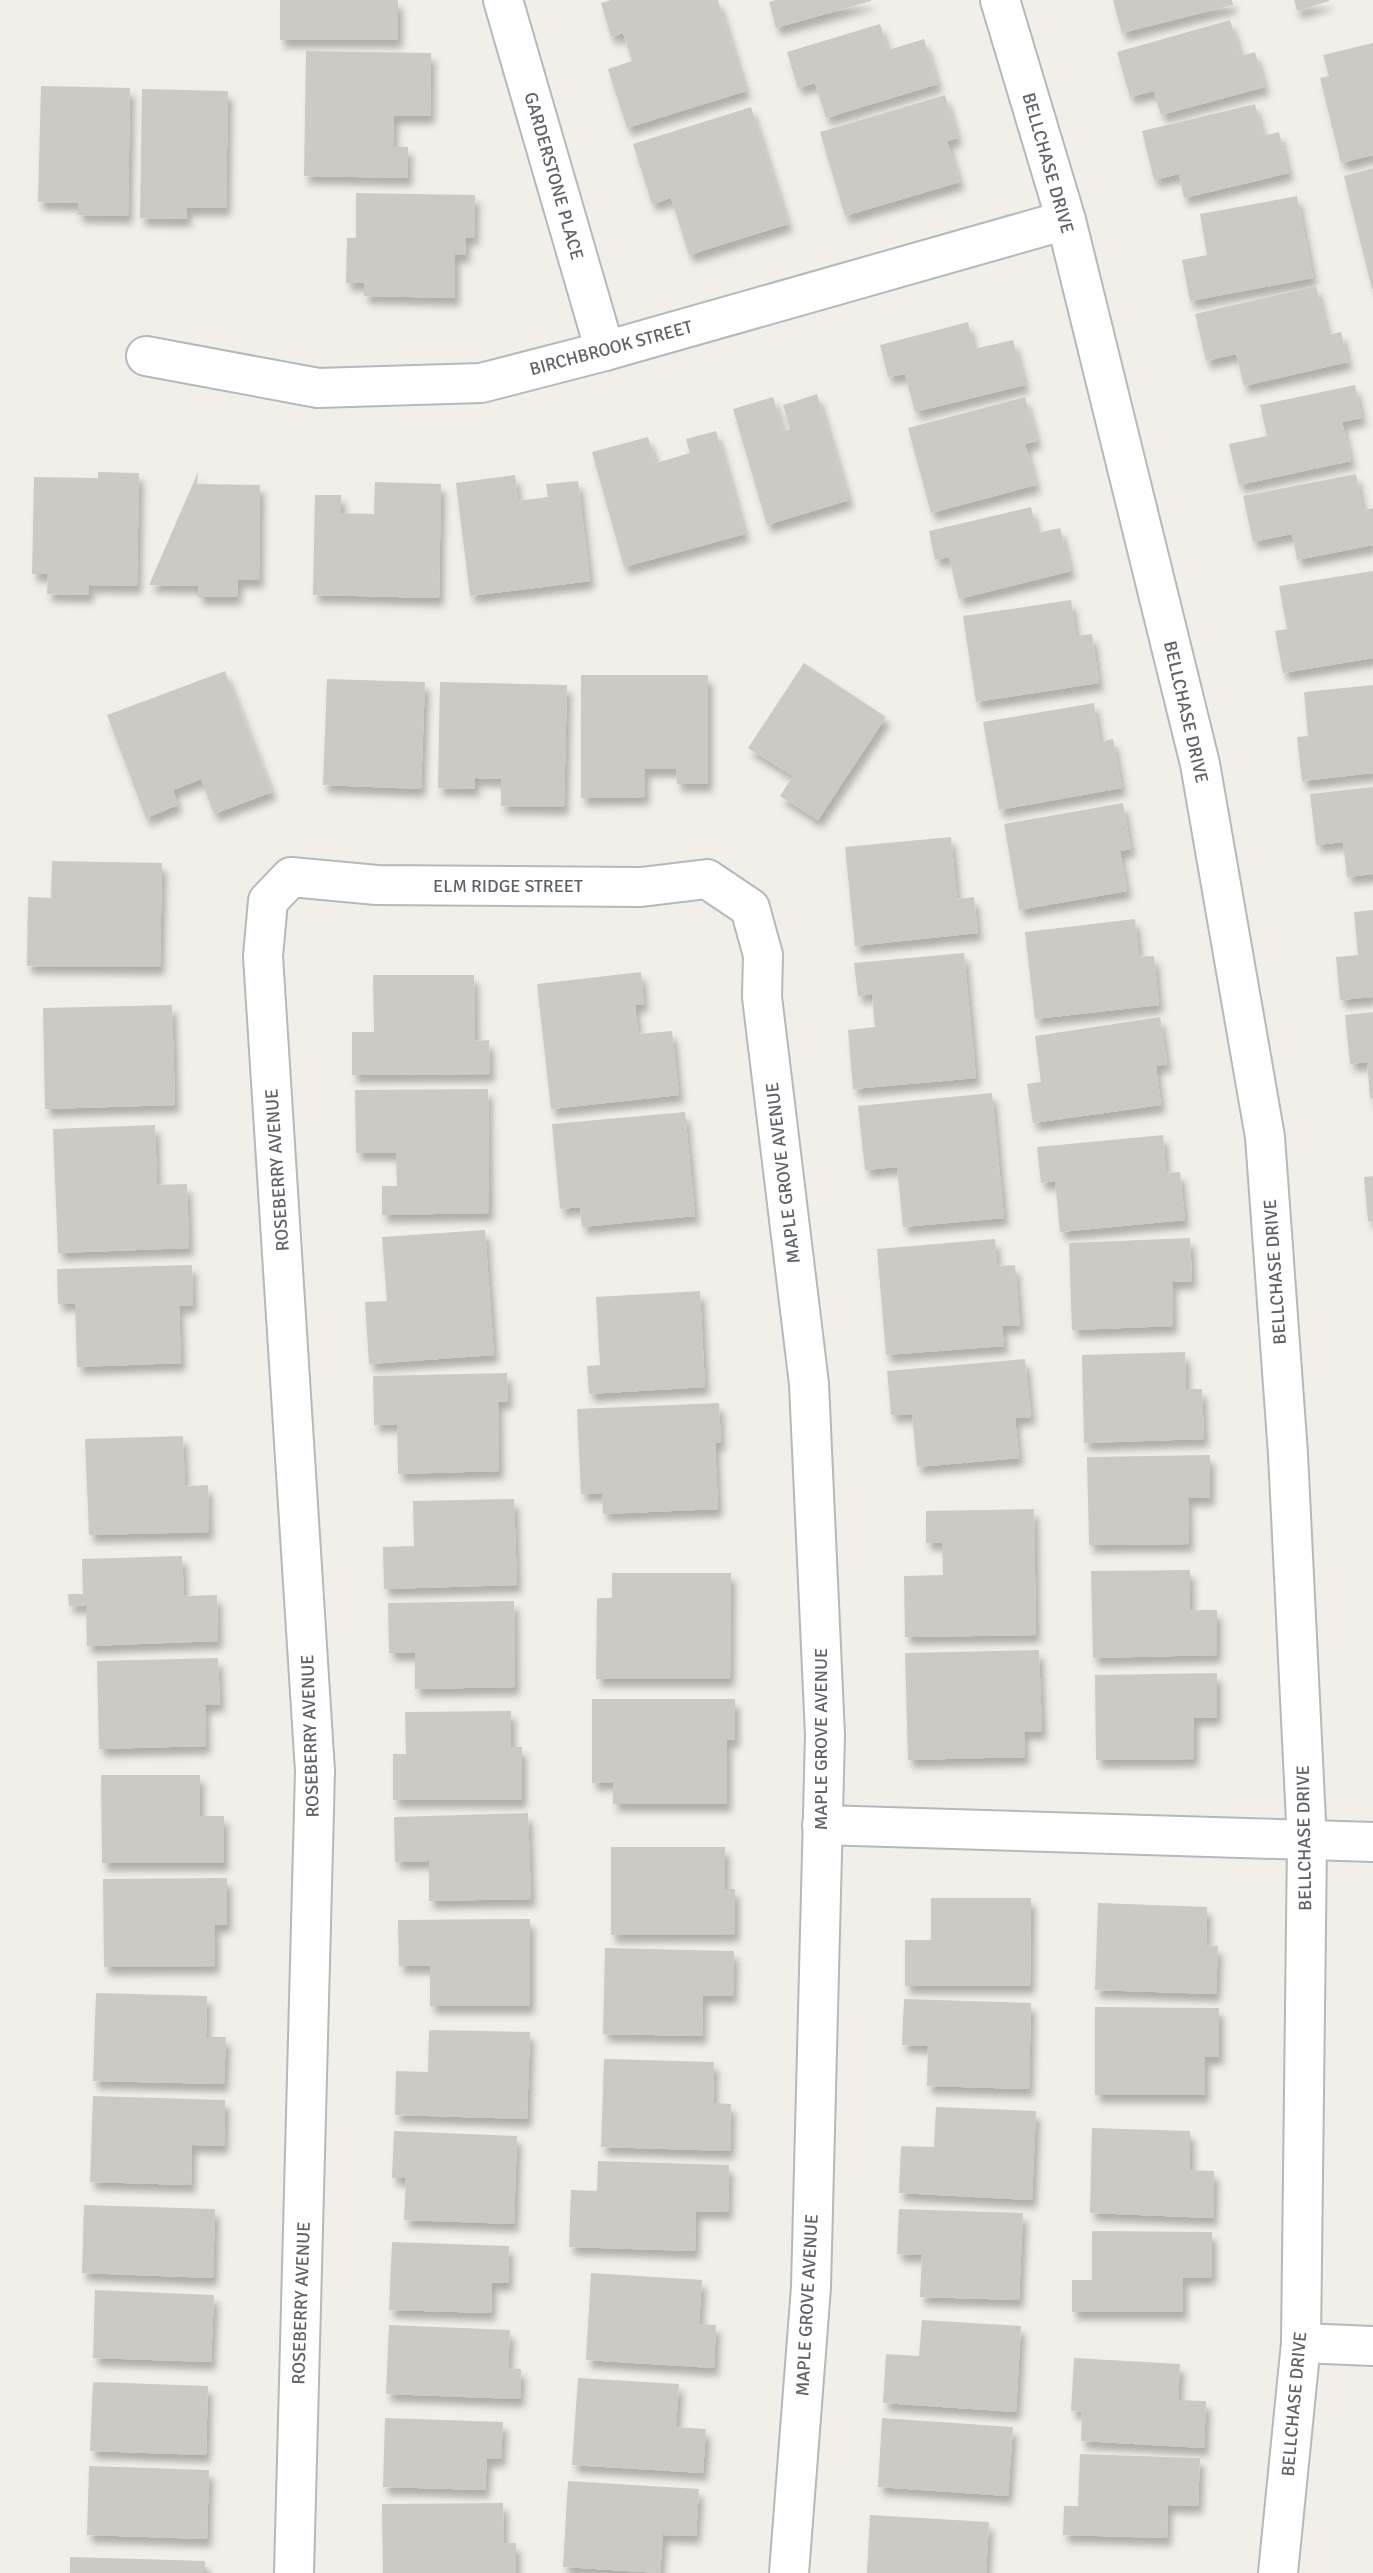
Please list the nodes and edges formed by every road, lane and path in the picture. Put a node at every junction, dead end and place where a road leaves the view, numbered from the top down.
1 (503, 0) edge
2 (1000, 0) edge
3 (1066, 220) junction
4 (605, 351) junction
5 (146, 356) dead end
6 (268, 901) joint
7 (750, 908) joint
8 (822, 1825) junction
9 (1307, 1842) junction
10 (1373, 1842) edge
11 (1301, 2343) junction
12 (1373, 2346) edge
13 (294, 2573) edge
14 (789, 2573) edge
15 (1278, 2573) edge

1 - 4 street, GARDERSTONE PLACE
2 - 3 street, BELLCHASE DRIVE
3 - 4 street, BIRCHBROOK STREET
3 - 9 street, BELLCHASE DRIVE
4 - 5 street, BIRCHBROOK STREET
6 - 7 street, ELM RIDGE STREET
6 - 13 street, ROSEBERRY AVENUE
7 - 8 street, MAPLE GROVE AVENUE
8 - 9 street
8 - 14 street, MAPLE GROVE AVENUE
9 - 10 street
9 - 11 street, BELLCHASE DRIVE
11 - 12 street
11 - 15 street, BELLCHASE DRIVE

